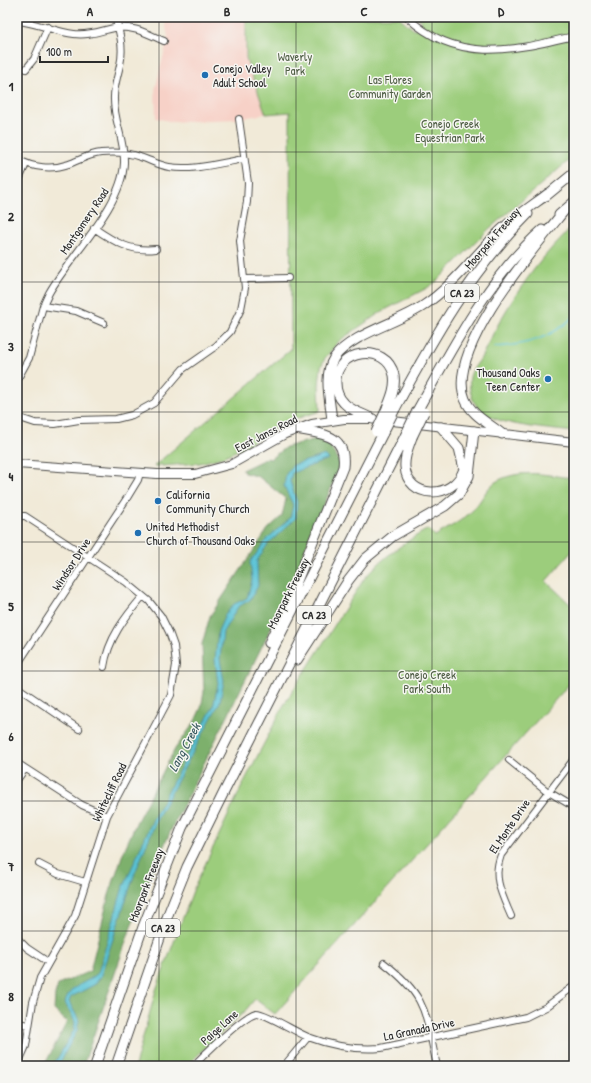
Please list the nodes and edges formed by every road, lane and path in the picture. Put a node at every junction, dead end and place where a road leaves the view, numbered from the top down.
1 (115, 17) edge
2 (407, 17) edge
3 (17, 21) edge
4 (48, 26) junction
5 (118, 28) junction
6 (574, 36) edge
7 (164, 41) dead end
8 (26, 69) dead end
9 (239, 119) dead end
10 (123, 153) junction
11 (17, 159) edge
12 (244, 159) junction
13 (26, 164) junction
14 (574, 172) edge
15 (17, 184) edge
16 (549, 193) junction
17 (574, 202) edge
18 (564, 211) junction
19 (94, 228) junction
20 (156, 249) dead end
21 (288, 278) dead end
22 (245, 279) junction
23 (43, 306) junction
24 (104, 323) dead end
25 (17, 380) edge
26 (391, 408) junction
27 (17, 417) edge
28 (374, 419) junction
29 (332, 420) junction
30 (441, 427) junction
31 (296, 430) junction
32 (474, 431) junction
33 (502, 434) junction
34 (408, 436) junction
35 (574, 442) edge
36 (17, 464) edge
37 (140, 473) junction
38 (17, 520) edge
39 (87, 558) junction
40 (143, 596) junction
41 (17, 665) edge
42 (104, 667) dead end
43 (17, 687) edge
44 (240, 712) junction
45 (79, 729) dead end
46 (574, 758) edge
47 (509, 760) dead end
48 (17, 763) edge
49 (25, 769) junction
50 (17, 780) edge
51 (547, 792) junction
52 (223, 794) junction
53 (574, 807) edge
54 (107, 816) junction
55 (39, 864) dead end
56 (86, 882) junction
57 (511, 916) dead end
58 (17, 938) edge
59 (48, 962) junction
60 (384, 963) dead end
61 (574, 986) edge
62 (264, 1014) joint
63 (17, 1023) edge
64 (29, 1025) junction
65 (308, 1037) junction
66 (430, 1038) junction
67 (17, 1066) edge
68 (95, 1066) edge
69 (116, 1066) edge
70 (193, 1066) edge
71 (284, 1066) edge
72 (437, 1066) edge

1 - 5 street, Montgomery Road
2 - 6 street
3 - 4 street
4 - 5 street
4 - 8 street
5 - 7 street
5 - 10 street, Montgomery Road
9 - 12 street
10 - 12 street
10 - 13 street
10 - 19 street, Montgomery Road
11 - 13 street
12 - 22 street
13 - 15 street
14 - 16 highway, Moorpark Freeway / CA 23
16 - 26 highway, Moorpark Freeway / CA 23
16 - 29 highway
17 - 18 highway, CA 23
18 - 33 highway
18 - 34 highway, CA 23, bridge
19 - 20 street
19 - 23 street, Montgomery Road
21 - 22 street
22 - 27 street
23 - 24 street
23 - 25 street, Montgomery Road
26 - 28 highway
26 - 44 highway, Moorpark Freeway / CA 23, bridge
28 - 29 main road, East Janss Road
28 - 30 main road, East Janss Road
29 - 31 main road, East Janss Road
30 - 32 main road, East Janss Road
30 - 34 highway
31 - 37 main road, East Janss Road
31 - 44 highway
32 - 33 main road, East Janss Road
32 - 52 highway
33 - 35 main road, East Janss Road
34 - 52 highway, CA 23
36 - 37 main road, East Janss Road
37 - 39 street, Windsor Drive
38 - 39 street, Whitecliff Road
39 - 40 street, Whitecliff Road
39 - 41 street, Windsor Drive
40 - 42 street
40 - 54 street, Whitecliff Road
43 - 45 street
44 - 68 highway, Moorpark Freeway / CA 23
46 - 51 street, El Monte Drive
47 - 51 street
48 - 49 street
49 - 50 street
49 - 54 street
51 - 53 street
51 - 57 street, El Monte Drive
52 - 69 highway, CA 23
54 - 56 street, Whitecliff Road
55 - 56 street
56 - 59 street, Whitecliff Road
58 - 59 street
59 - 64 street, Whitecliff Road
60 - 66 street
61 - 66 street, La Granada Drive
62 - 65 street, La Granada Drive
62 - 70 street, Paige Lane
63 - 64 street
64 - 67 street, Whitecliff Road
65 - 66 street, La Granada Drive
65 - 71 street
66 - 72 street

